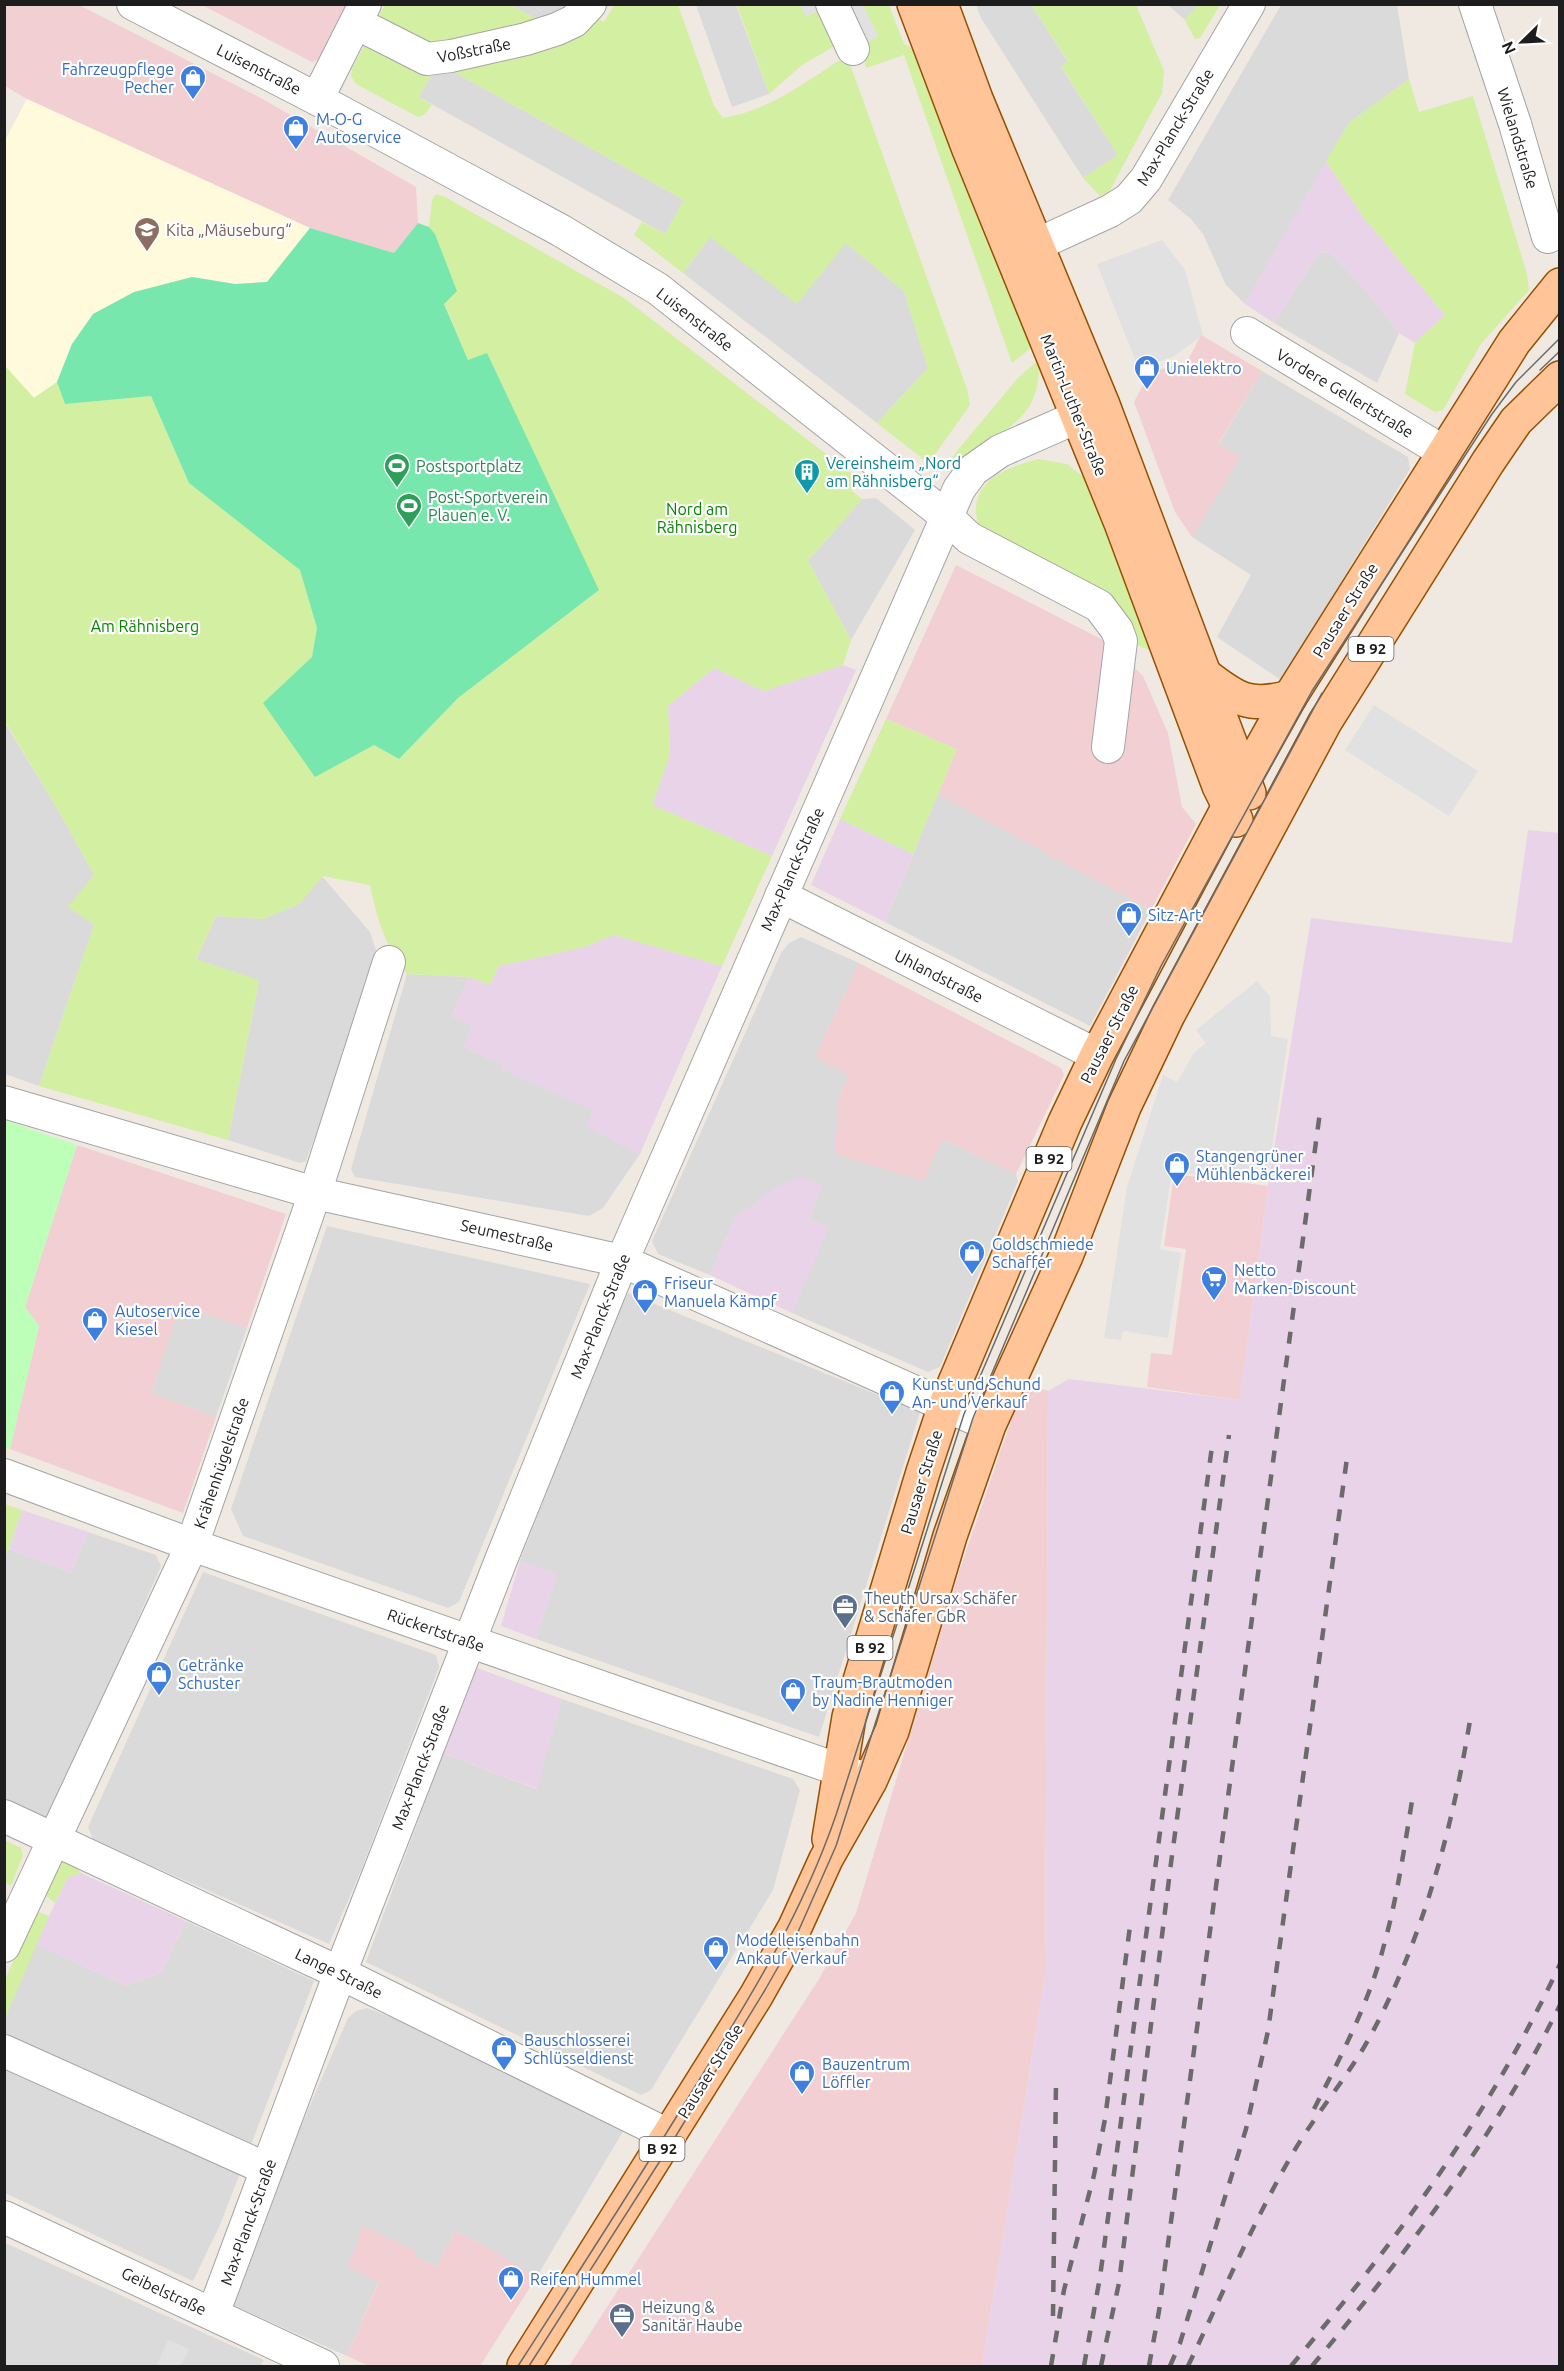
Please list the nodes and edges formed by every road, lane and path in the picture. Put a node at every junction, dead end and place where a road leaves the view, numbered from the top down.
1 (133, 4) edge
2 (590, 4) edge
3 (832, 4) edge
4 (914, 4) edge
5 (941, 4) edge
6 (1249, 4) edge
7 (1475, 4) edge
8 (361, 14) edge
9 (853, 49) dead end
10 (317, 99) junction
11 (1548, 237) dead end
12 (1025, 250) junction
13 (1560, 285) edge
14 (1247, 333) dead end
15 (1560, 378) edge
16 (1091, 410) junction
17 (1444, 452) junction
18 (947, 518) junction
19 (1205, 675) junction
20 (1290, 697) junction
21 (1108, 747) dead end
22 (1245, 779) junction
23 (1228, 808) junction
24 (1261, 841) junction
25 (781, 896) junction
26 (389, 962) dead end
27 (1097, 1055) junction
28 (4, 1102) edge
29 (315, 1192) junction
30 (622, 1260) junction
31 (945, 1406) junction
32 (989, 1425) junction
33 (4, 1475) edge
34 (192, 1545) junction
35 (469, 1641) junction
36 (839, 1770) junction
37 (870, 1781) junction
38 (4, 1816) edge
39 (55, 1839) junction
40 (826, 1859) junction
41 (4, 1946) edge
42 (340, 1973) junction
43 (4, 2051) edge
44 (670, 2136) junction
45 (267, 2169) junction
46 (4, 2217) edge
47 (213, 2314) junction
48 (322, 2367) edge
49 (524, 2367) edge

1 - 10 street, Luisenstraße
2 - 8 street, Voßstraße
3 - 9 street
4 - 12 main road, Martin-Luther-Straße
5 - 12 main road, Martin-Luther-Straße
6 - 12 street, Max-Planck-Straße
7 - 11 street, Wielandstraße
8 - 10 street, Voßstraße
10 - 18 street, Luisenstraße
12 - 16 main road, Martin-Luther-Straße
13 - 17 main road, Pausaer Straße / B 92
14 - 17 street, Vordere Gellertstraße
15 - 24 main road, Pausaer Straße / B 92
16 - 18 street, Max-Planck-Straße
16 - 19 main road, Martin-Luther-Straße
16 - 23 main road, Martin-Luther-Straße
17 - 20 main road, Pausaer Straße / B 92
18 - 21 street, Luisenstraße
18 - 25 street, Max-Planck-Straße
19 - 20 main road
19 - 22 main road, Martin-Luther-Straße
20 - 22 main road, Pausaer Straße / B 92
22 - 23 main road, Pausaer Straße / B 92
22 - 24 main road, Martin-Luther-Straße
23 - 24 main road, Martin-Luther-Straße
23 - 27 main road, Pausaer Straße / B 92
24 - 32 main road, Pausaer Straße / B 92
25 - 27 street, Uhlandstraße
25 - 30 street, Max-Planck-Straße
26 - 29 street, Krähenhügelstraße
27 - 31 main road, Pausaer Straße / B 92
28 - 29 street, Seumestraße
29 - 30 street, Seumestraße
29 - 34 street, Krähenhügelstraße
30 - 31 street, Seumestraße
30 - 35 street, Max-Planck-Straße
31 - 32 street, Seumestraße
31 - 36 main road, Pausaer Straße / B 92
32 - 37 main road, Pausaer Straße / B 92
33 - 34 street, Rückertstraße
34 - 35 street, Rückertstraße
34 - 39 street, Krähenhügelstraße
35 - 36 street, Rückertstraße
35 - 42 street, Max-Planck-Straße
36 - 37 street, Rückertstraße
36 - 40 main road, Pausaer Straße / B 92
37 - 40 main road, Pausaer Straße / B 92
38 - 39 street, Lange Straße
39 - 41 street, Krähenhügelstraße
39 - 42 street, Lange Straße
40 - 44 main road, Pausaer Straße / B 92
42 - 44 street, Lange Straße
42 - 45 street, Max-Planck-Straße
43 - 45 street
44 - 49 main road, Pausaer Straße / B 92
45 - 47 street, Max-Planck-Straße
46 - 47 street, Geibelstraße
47 - 48 street, Geibelstraße

